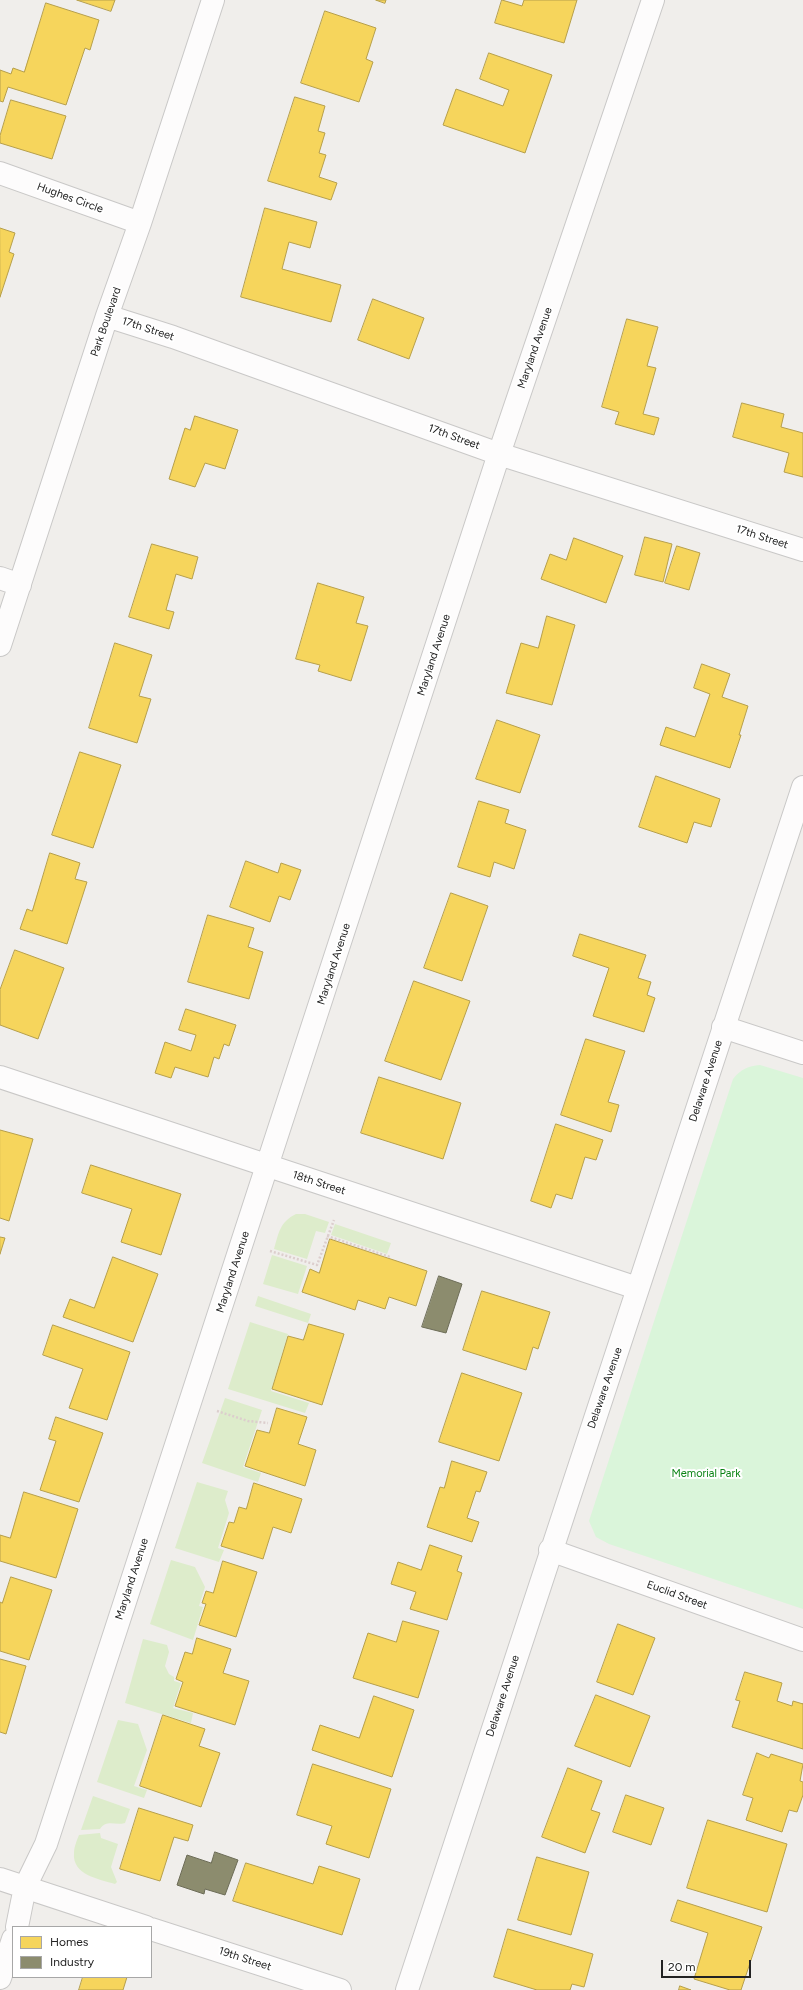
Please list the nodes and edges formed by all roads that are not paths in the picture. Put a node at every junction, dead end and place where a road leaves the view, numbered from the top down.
1 (213, 0) edge
2 (653, 0) edge
3 (0, 173) edge
4 (140, 223) junction
5 (107, 316) junction
6 (499, 454) junction
7 (803, 550) edge
8 (10, 582) edge
9 (0, 645) edge
10 (803, 787) edge
11 (723, 1027) junction
12 (803, 1053) edge
13 (0, 1077) edge
14 (267, 1166) junction
15 (637, 1288) junction
16 (550, 1550) junction
17 (803, 1640) edge
18 (0, 1879) edge
19 (25, 1887) junction
20 (17, 1926) edge
21 (143, 1926) edge
22 (152, 1929) edge
23 (12, 1942) edge
24 (0, 1978) edge
25 (340, 1990) edge
26 (407, 1990) edge

1 - 4 street, Park Boulevard
2 - 6 street, Maryland Avenue
3 - 4 street, Hughes Circle
4 - 5 street, Park Boulevard
5 - 6 street, 17th Street
5 - 8 street, Park Boulevard
6 - 7 street, 17th Street
6 - 14 street, Maryland Avenue
8 - 9 street, Park Boulevard
10 - 11 street, Delaware Avenue
11 - 12 street
11 - 15 street, Delaware Avenue
13 - 14 street, 18th Street
14 - 15 street, 18th Street
14 - 19 street, Maryland Avenue
15 - 16 street, Delaware Avenue
16 - 17 street, Euclid Street
16 - 26 street, Delaware Avenue
18 - 19 street
19 - 20 street, Maryland Avenue
19 - 21 street
22 - 25 street, 19th Street
23 - 24 street

